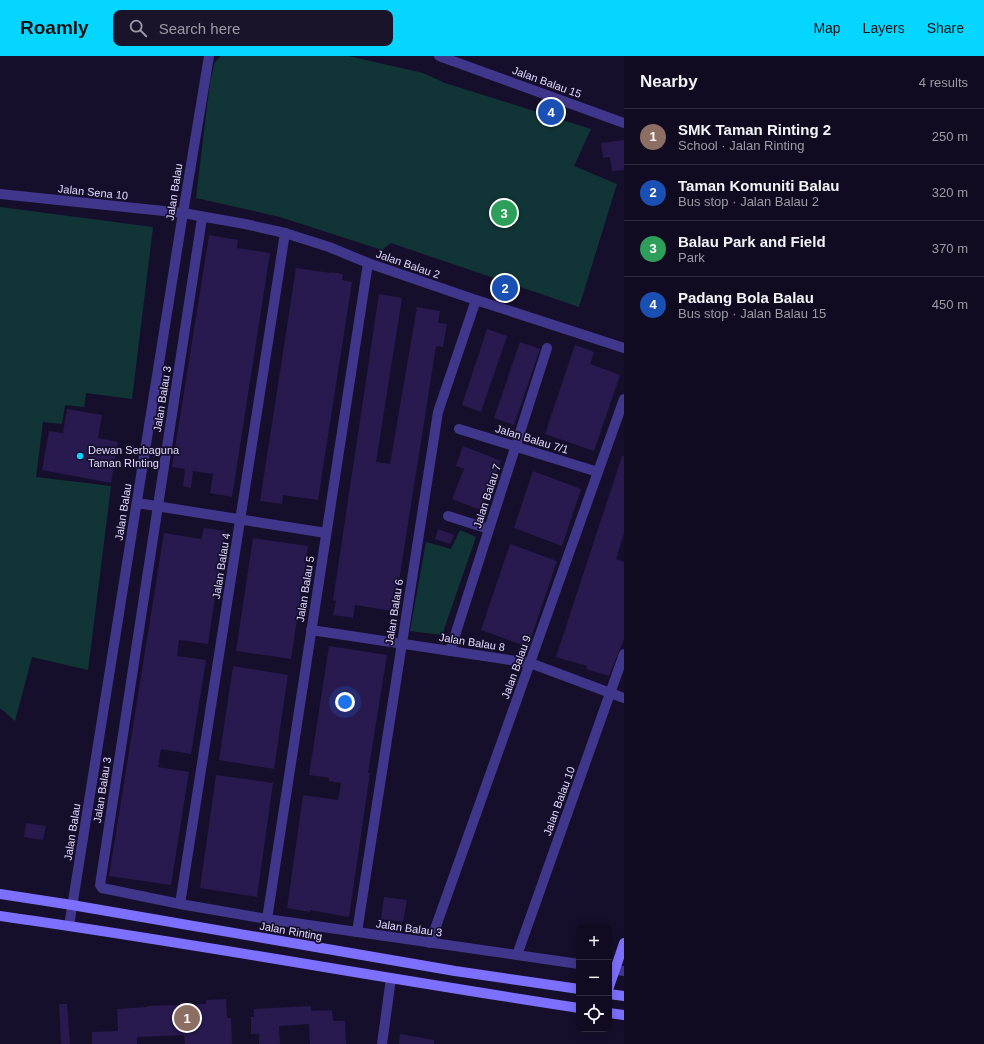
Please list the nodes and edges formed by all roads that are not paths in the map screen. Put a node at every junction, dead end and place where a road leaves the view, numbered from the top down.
1 (209, 56) edge
2 (439, 56) edge
3 (624, 123) edge
4 (0, 194) edge
5 (183, 213) junction
6 (202, 218) junction
7 (286, 232) junction
8 (368, 263) junction
9 (476, 300) junction
10 (547, 348) dead end
11 (624, 348) edge
12 (624, 399) edge
13 (459, 429) dead end
14 (515, 447) junction
15 (598, 472) junction
16 (137, 503) junction
17 (158, 506) junction
18 (448, 516) dead end
19 (240, 519) junction
20 (489, 530) junction
21 (326, 533) junction
22 (311, 630) junction
23 (401, 644) junction
24 (450, 651) junction
25 (624, 654) edge
26 (530, 663) junction
27 (610, 693) junction
28 (624, 698) edge
29 (0, 894) edge
30 (180, 904) junction
31 (72, 905) junction
32 (0, 916) edge
33 (267, 919) junction
34 (69, 926) junction
35 (357, 932) junction
36 (430, 943) junction
37 (624, 943) edge
38 (517, 955) junction
39 (576, 964) edge
40 (616, 970) edge
41 (391, 978) junction
42 (612, 980) edge
43 (576, 989) edge
44 (612, 994) edge
45 (624, 996) edge
46 (576, 1008) edge
47 (612, 1013) edge
48 (624, 1015) edge
49 (382, 1044) edge

1 - 5 street, Jalan Balau
2 - 3 street, Jalan Balau 15
4 - 5 street, Jalan Sena 10
5 - 6 street, Jalan Balau 2
5 - 16 street, Jalan Balau
6 - 7 street, Jalan Balau 2
6 - 17 street, Jalan Balau 3
7 - 8 street, Jalan Balau 2
7 - 19 street, Jalan Balau 4
8 - 9 street, Jalan Balau 2
8 - 21 street, Jalan Balau 5
9 - 11 street, Jalan Balau 2
9 - 23 street, Jalan Balau 6
10 - 14 street, Jalan Balau 7
12 - 15 street, Jalan Balau 9
13 - 14 street, Jalan Balau 7/1
14 - 15 street, Jalan Balau 7/1
14 - 20 street, Jalan Balau 7
15 - 26 street, Jalan Balau 9
16 - 17 street
16 - 31 street, Jalan Balau
17 - 19 street
17 - 30 street, Jalan Balau 3
18 - 20 street
19 - 21 street
19 - 30 street, Jalan Balau 4
20 - 24 street, Jalan Balau 7
21 - 22 street, Jalan Balau 5
22 - 23 street, Jalan Balau 8
22 - 33 street, Jalan Balau 5
23 - 24 street, Jalan Balau 8
23 - 35 street, Jalan Balau 6
24 - 26 street, Jalan Balau 8
25 - 27 street, Jalan Balau 10
26 - 27 street, Jalan Balau 8
26 - 36 street, Jalan Balau 9
27 - 28 street, Jalan Balau 8
27 - 38 street, Jalan Balau 10
29 - 31 main road, Jalan Rinting
30 - 33 street, Jalan Balau 3
31 - 34 street, Jalan Balau
31 - 43 main road, Jalan Rinting
32 - 34 main road
33 - 35 street, Jalan Balau 3
34 - 41 main road
35 - 36 street, Jalan Balau 3
36 - 38 street, Jalan Balau 3
37 - 40 main road
38 - 39 street, Jalan Balau 3
40 - 42 main road
41 - 46 main road
41 - 49 street
44 - 45 main road
47 - 48 main road

